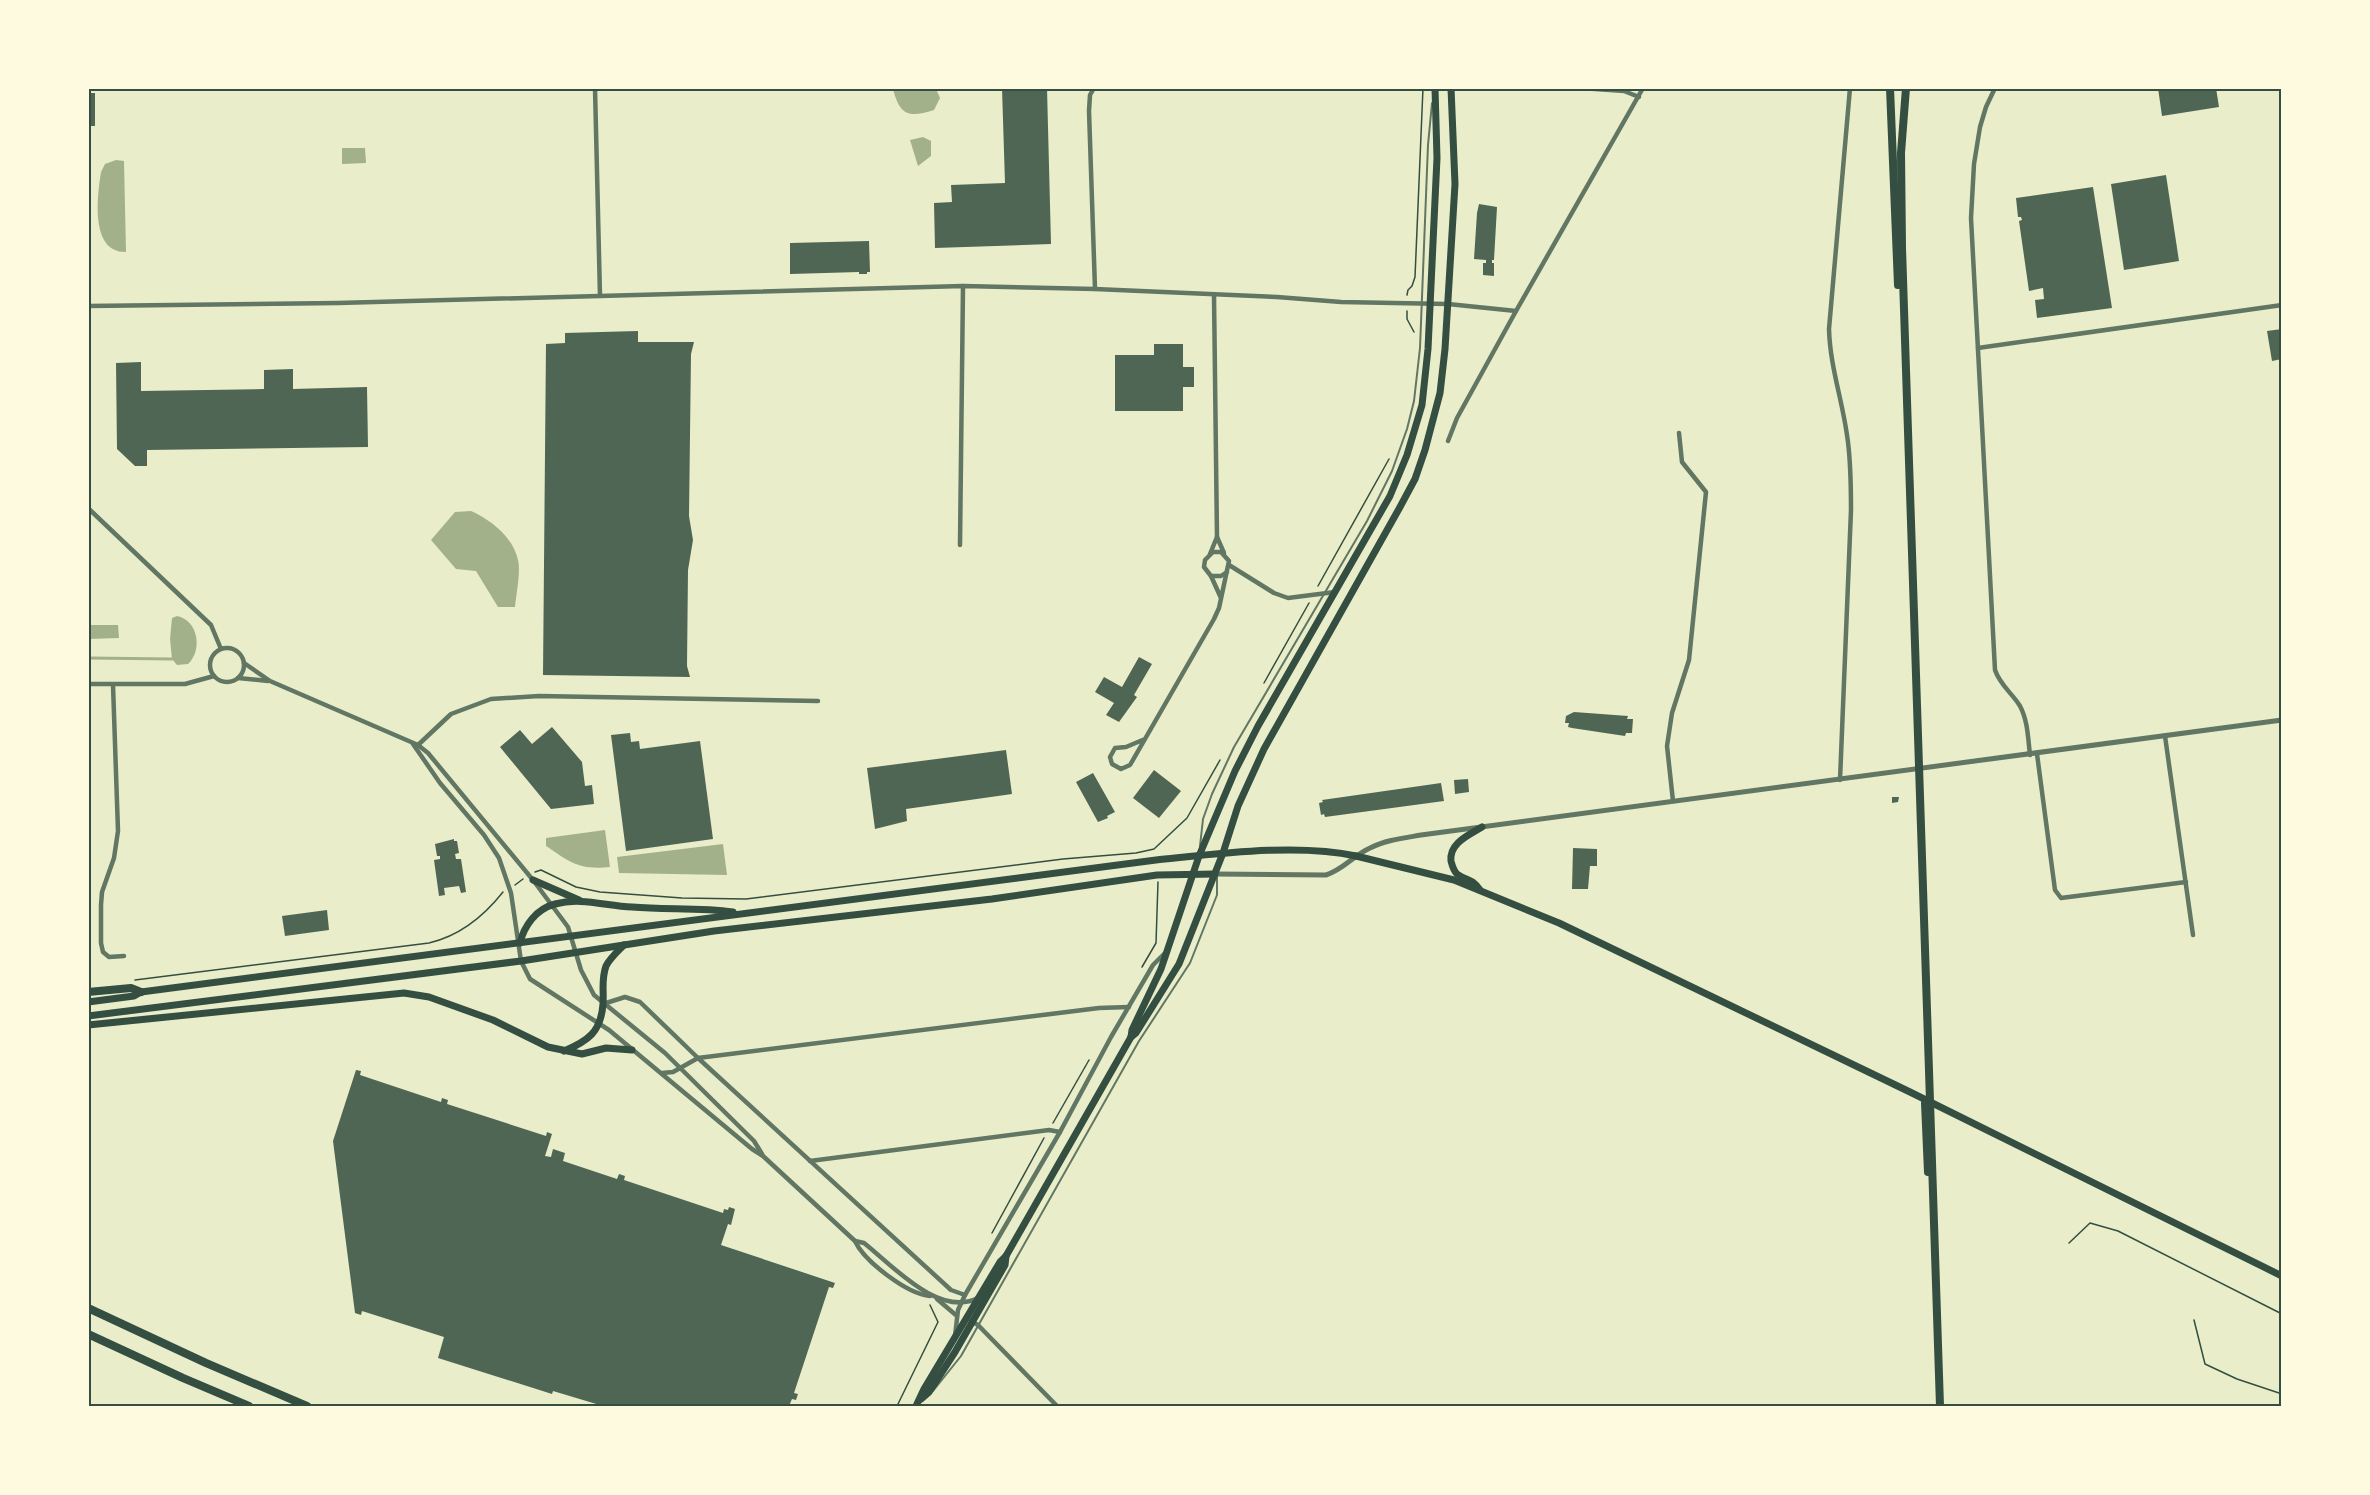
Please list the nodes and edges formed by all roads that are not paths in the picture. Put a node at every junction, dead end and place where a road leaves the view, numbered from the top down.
1 (595, 88) edge
2 (1094, 88) edge
3 (1435, 88) edge
4 (1451, 88) edge
5 (1581, 88) edge
6 (1643, 88) edge
7 (1850, 88) edge
8 (1890, 88) edge
9 (1906, 88) edge
10 (1995, 88) edge
11 (1639, 97) junction
12 (963, 286) junction
13 (1095, 289) junction
14 (1214, 295) junction
15 (600, 296) junction
16 (1421, 304) junction
17 (1430, 304) junction
18 (1448, 304) junction
19 (88, 306) edge
20 (2282, 306) edge
21 (1516, 311) junction
22 (1978, 348) junction
23 (1678, 433) dead end
24 (1448, 441) dead end
25 (88, 508) edge
26 (1217, 537) junction
27 (960, 545) dead end
28 (1210, 554) junction
29 (1225, 554) junction
30 (1229, 565) junction
31 (1227, 572) junction
32 (1211, 576) junction
33 (1335, 592) junction
34 (1324, 594) junction
35 (1221, 598) junction
36 (221, 649) junction
37 (244, 663) junction
38 (214, 676) junction
39 (238, 678) junction
40 (270, 681) junction
41 (88, 684) edge
42 (113, 685) junction
43 (819, 700) dead end
44 (2282, 720) edge
45 (2165, 736) junction
46 (1144, 739) junction
47 (1916, 743) junction
48 (416, 744) junction
49 (1126, 747) junction
50 (2037, 754) junction
51 (2030, 755) junction
52 (1132, 762) junction
53 (1840, 780) junction
54 (1672, 801) junction
55 (1482, 827) junction
56 (1223, 853) junction
57 (1199, 855) junction
58 (1356, 856) junction
59 (1194, 874) junction
60 (1215, 874) junction
61 (531, 878) junction
62 (2186, 882) junction
63 (1480, 890) junction
64 (579, 900) junction
65 (552, 905) junction
66 (742, 913) junction
67 (2193, 935) dead end
68 (573, 936) junction
69 (520, 944) junction
70 (624, 945) junction
71 (1166, 952) junction
72 (576, 953) junction
73 (124, 956) dead end
74 (521, 961) junction
75 (88, 992) edge
76 (141, 992) junction
77 (88, 1002) edge
78 (603, 1004) junction
79 (1129, 1007) junction
80 (88, 1016) edge
81 (599, 1022) junction
82 (88, 1025) edge
83 (1131, 1037) junction
84 (632, 1050) junction
85 (564, 1051) junction
86 (698, 1059) junction
87 (680, 1069) junction
88 (662, 1073) junction
89 (1060, 1132) junction
90 (763, 1156) junction
91 (810, 1161) junction
92 (855, 1241) junction
93 (1006, 1256) junction
94 (2282, 1276) edge
95 (964, 1295) junction
96 (930, 1296) junction
97 (979, 1298) junction
98 (936, 1299) junction
99 (961, 1303) junction
100 (88, 1308) edge
101 (957, 1316) junction
102 (973, 1322) junction
103 (88, 1334) edge
104 (954, 1340) junction
105 (921, 1399) junction
106 (249, 1407) edge
107 (307, 1407) edge
108 (916, 1407) edge
109 (1057, 1407) edge
110 (1938, 1407) edge

1 - 15 street
2 - 13 street
3 - 16 lane
3 - 17 main road
4 - 18 main road
5 - 11 street
6 - 11 street
7 - 53 street
8 - 47 highway
9 - 47 highway
10 - 22 street
11 - 21 street
12 - 13 street
12 - 15 street
12 - 27 street
13 - 14 street
14 - 16 street
14 - 26 street
15 - 19 street
16 - 17 street
16 - 34 lane
17 - 18 street
17 - 33 main road
18 - 21 street
18 - 56 main road
20 - 22 street
21 - 24 street
22 - 51 street
23 - 54 street
25 - 36 street
26 - 28 street
26 - 29 street
28 - 29 street
28 - 32 street
29 - 30 street
30 - 31 street
30 - 34 street
31 - 32 street
31 - 35 street
32 - 35 street
33 - 34 street
33 - 57 main road
34 - 57 lane
35 - 46 street
36 - 37 street
36 - 38 street
37 - 39 street
37 - 40 street
38 - 39 street
38 - 42 street
39 - 40 street
40 - 48 street
41 - 42 street
42 - 73 street
43 - 48 street
44 - 45 street
45 - 50 street
45 - 62 street
46 - 49 street
46 - 52 street
47 - 110 highway
48 - 61 street
48 - 69 street
49 - 52 street
49 - 52 street
50 - 51 street
50 - 62 street
51 - 53 street
53 - 54 street
54 - 55 street
55 - 58 street
55 - 63 main road
56 - 57 main road
56 - 58 main road
56 - 60 main road
57 - 59 main road
57 - 66 main road
58 - 60 street
58 - 63 main road
59 - 60 main road
59 - 70 main road
59 - 71 main road
60 - 83 main road
60 - 102 lane
61 - 64 main road
61 - 65 street
62 - 67 street
63 - 94 main road
64 - 65 main road
64 - 66 main road
65 - 68 street
65 - 69 main road
66 - 68 main road
68 - 69 main road
68 - 72 street
69 - 74 street
69 - 76 main road
70 - 72 main road
70 - 78 main road
71 - 79 street
71 - 83 main road
72 - 74 main road
72 - 78 street
74 - 80 main road
74 - 81 street
75 - 76 highway
76 - 77 main road
78 - 81 main road
78 - 86 street
78 - 87 street
79 - 86 street
79 - 89 street
81 - 84 street
81 - 85 main road
82 - 85 main road
83 - 93 main road
84 - 85 main road
84 - 88 street
86 - 87 street
86 - 91 street
87 - 88 street
87 - 90 street
88 - 90 street
89 - 91 street
89 - 95 street
90 - 92 street
91 - 95 street
92 - 96 street
92 - 96 street
93 - 97 main road
93 - 102 main road
95 - 99 street
96 - 98 street
97 - 99 street
97 - 102 main road
98 - 99 street
98 - 101 street
99 - 101 street
100 - 107 highway
101 - 102 street
101 - 104 street
102 - 104 main road
102 - 105 main road
102 - 109 street
103 - 106 highway
104 - 105 main road
105 - 108 main road

